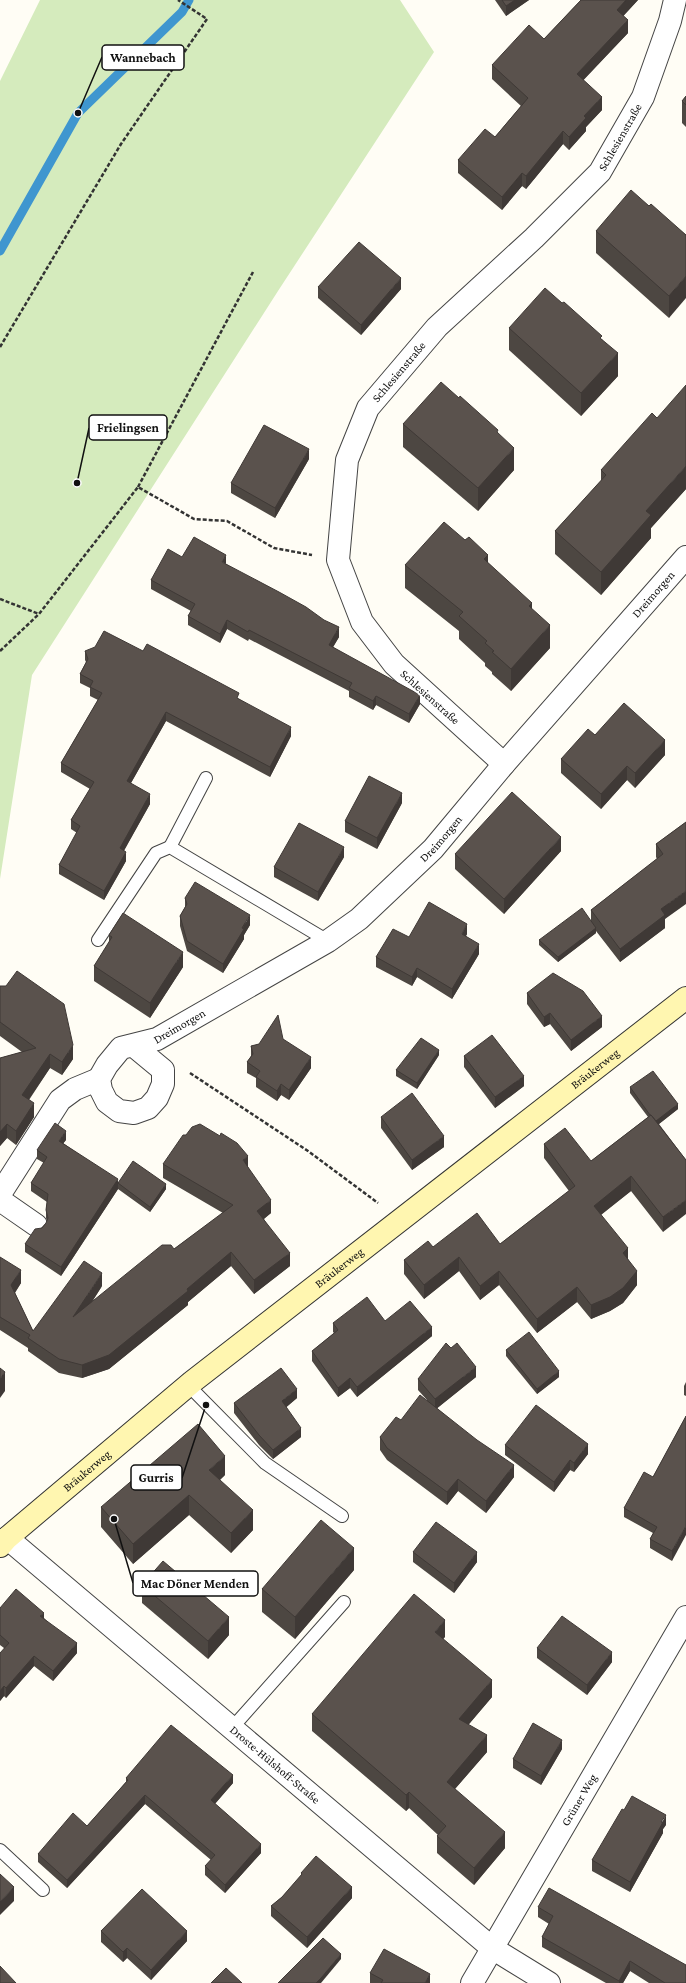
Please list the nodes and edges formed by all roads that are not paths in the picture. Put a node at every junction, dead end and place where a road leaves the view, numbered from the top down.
1 (677, 15) edge
2 (686, 557) edge
3 (504, 764) junction
4 (206, 778) dead end
5 (170, 847) junction
6 (98, 940) dead end
7 (328, 941) junction
8 (686, 998) edge
9 (134, 1046) junction
10 (99, 1079) junction
11 (0, 1194) edge
12 (0, 1200) edge
13 (36, 1225) dead end
14 (188, 1385) junction
15 (342, 1516) dead end
16 (3, 1542) edge
17 (344, 1602) dead end
18 (686, 1617) edge
19 (232, 1728) junction
20 (0, 1850) edge
21 (43, 1890) dead end
22 (492, 1948) junction
23 (472, 1983) edge
24 (549, 1983) edge

1 - 3 street, Schlesienstraße
2 - 3 street, Dreimorgen
3 - 7 street, Dreimorgen
4 - 5 lane
5 - 6 lane
5 - 7 lane
7 - 9 street, Dreimorgen
8 - 14 main road, Bräukerweg
9 - 10 street, Dreimorgen
9 - 10 street, Dreimorgen
10 - 11 street
12 - 13 street
14 - 15 lane
14 - 16 main road, Bräukerweg
16 - 19 street, Droste-Hülshoff-Straße
17 - 19 lane
18 - 22 street, Grüner Weg
19 - 22 street, Droste-Hülshoff-Straße
20 - 21 lane
22 - 23 street, Grüner Weg
22 - 24 street, Droste-Hülshoff-Straße

